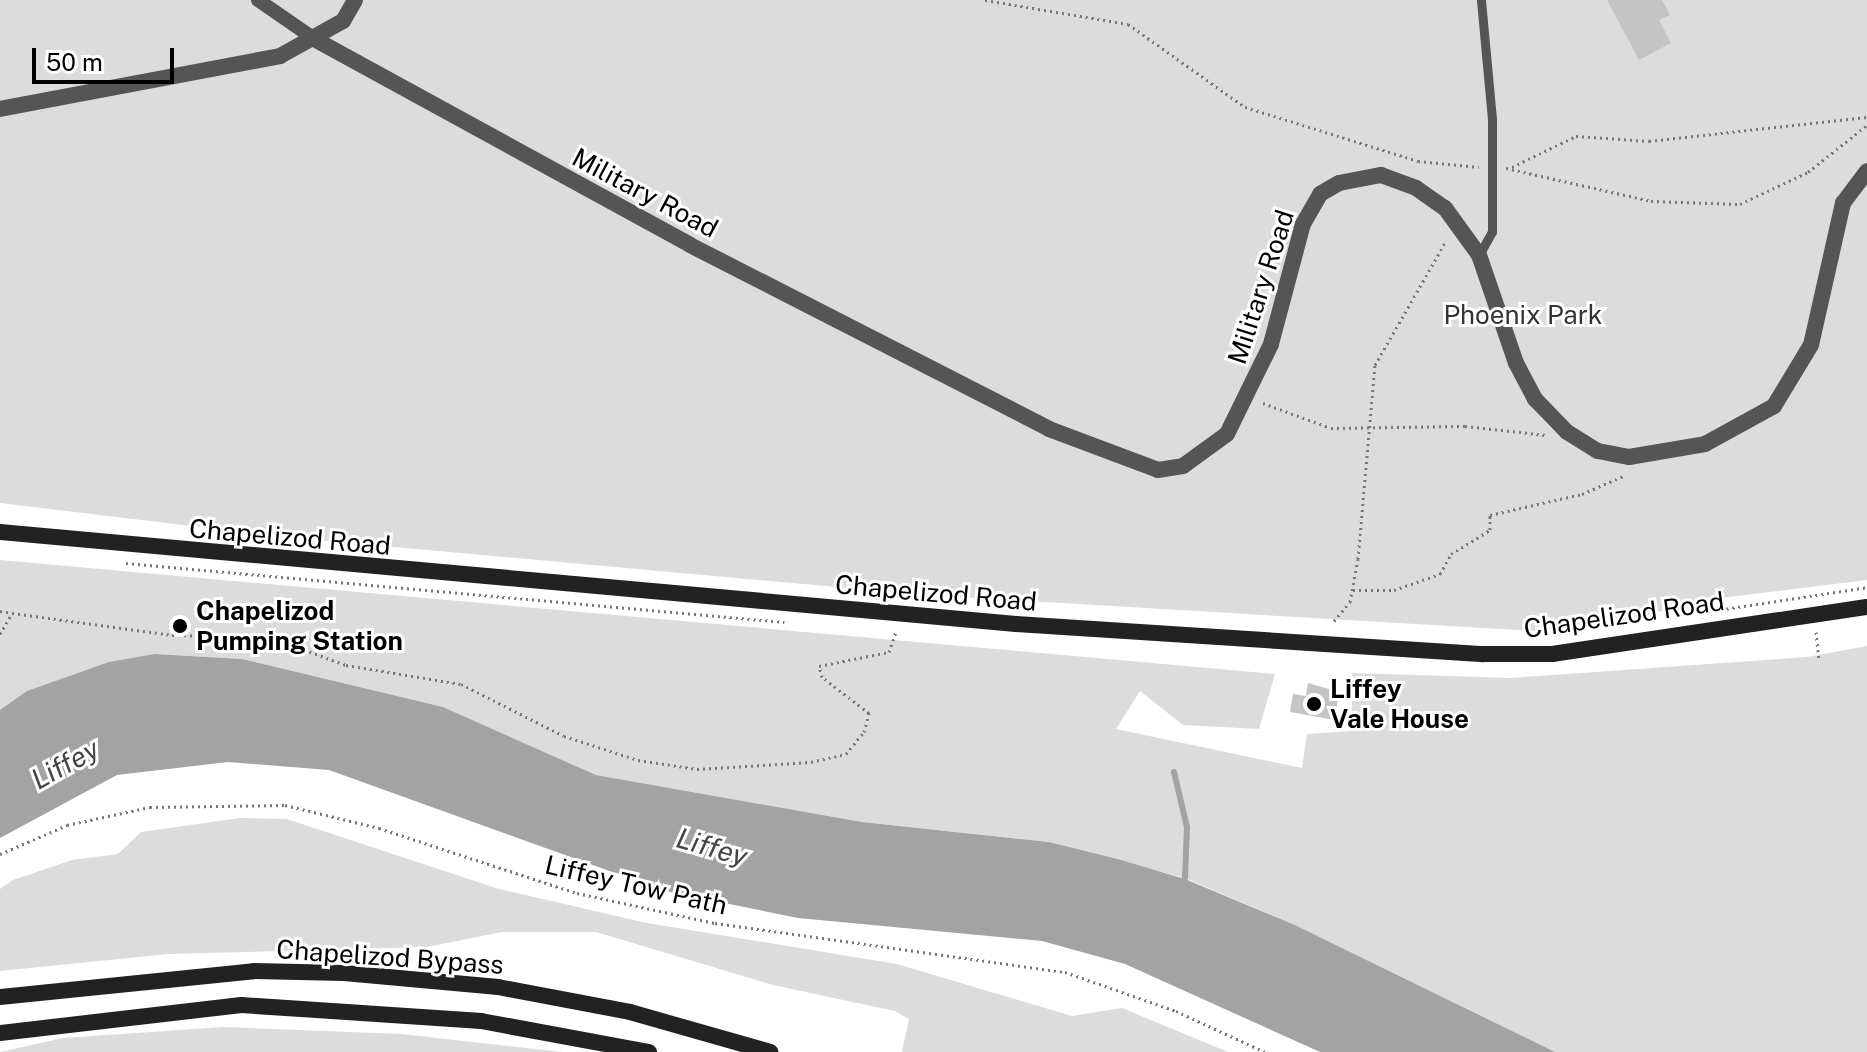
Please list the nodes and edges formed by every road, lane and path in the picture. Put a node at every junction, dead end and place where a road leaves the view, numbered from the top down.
1 (258, 0) edge
2 (355, 0) edge
3 (985, 0) edge
4 (1481, 0) edge
5 (316, 40) junction
6 (0, 109) edge
7 (1867, 117) edge
8 (1867, 125) edge
9 (1492, 168) junction
10 (1510, 168) junction
11 (1867, 171) edge
12 (1457, 224) junction
13 (1479, 255) junction
14 (1248, 397) junction
15 (1368, 427) junction
16 (1567, 432) junction
17 (1636, 469) dead end
18 (0, 532) edge
19 (1867, 587) edge
20 (1353, 590) junction
21 (1867, 607) edge
22 (0, 611) edge
23 (12, 613) junction
24 (898, 614) junction
25 (1680, 616) dead end
26 (1334, 621) dead end
27 (1816, 632) dead end
28 (0, 634) edge
29 (1819, 660) dead end
30 (0, 854) edge
31 (0, 997) edge
32 (0, 1033) edge
33 (649, 1052) edge
34 (770, 1052) edge
35 (1265, 1052) edge

1 - 5 street
2 - 5 street
3 - 9 path
4 - 9 lane
5 - 6 street
5 - 14 street, Military Road
7 - 10 path
8 - 10 path
9 - 10 path
9 - 13 lane
11 - 16 street, Military Road
12 - 13 street, Military Road
12 - 14 street, Military Road
12 - 15 path
13 - 16 street, Military Road
14 - 15 path
15 - 16 path
15 - 20 path
17 - 20 path
18 - 24 main road, Chapelizod Road
19 - 25 path
20 - 26 path
21 - 24 main road, Chapelizod Road
22 - 23 path
23 - 24 path
23 - 28 path
27 - 29 path
30 - 35 path, Liffey Tow Path
31 - 34 main road, Chapelizod Bypass
32 - 33 main road, Chapelizod Bypass

